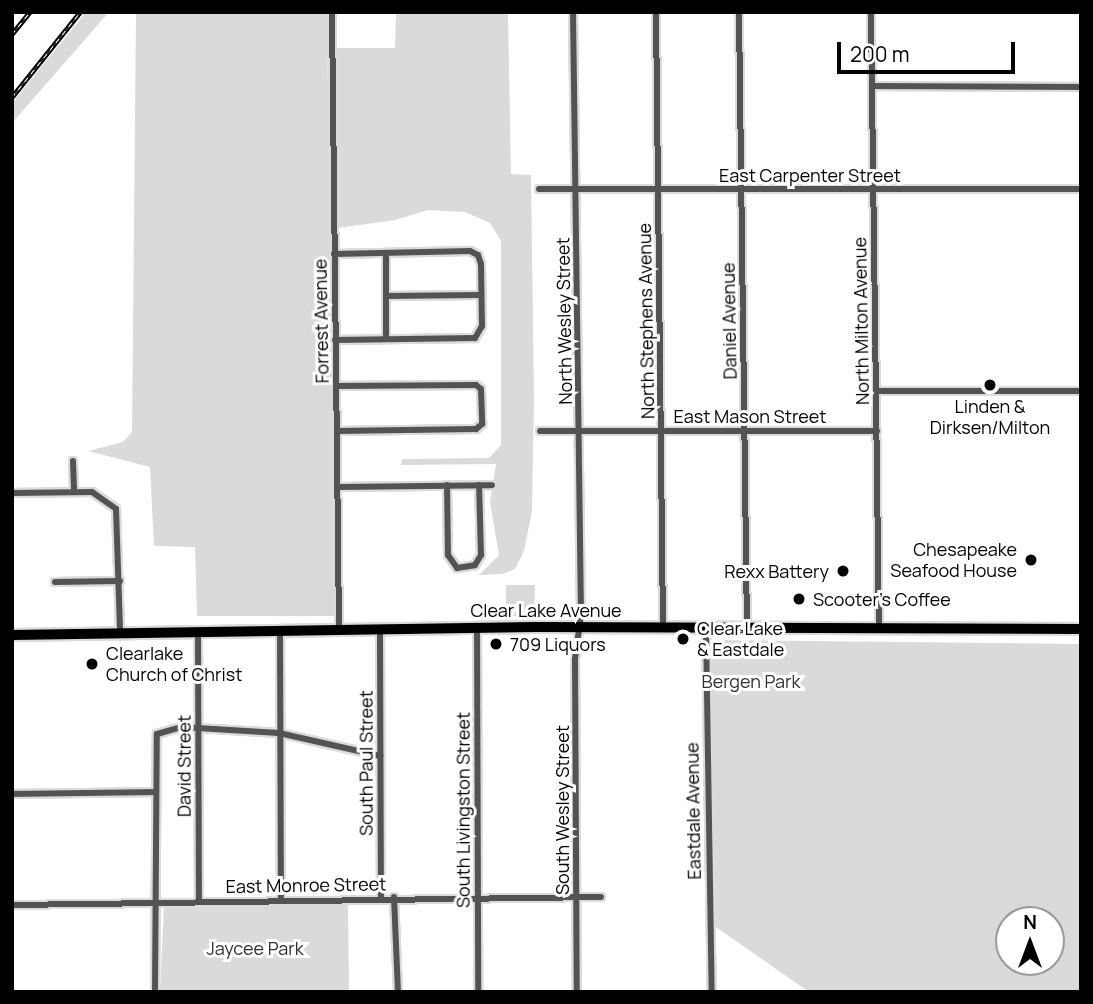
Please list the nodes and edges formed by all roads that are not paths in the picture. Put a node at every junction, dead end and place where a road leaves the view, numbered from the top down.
1 (332, 12) edge
2 (573, 12) edge
3 (656, 12) edge
4 (739, 12) edge
5 (872, 12) edge
6 (872, 86) junction
7 (1081, 87) edge
8 (539, 189) dead end
9 (576, 189) junction
10 (658, 189) junction
11 (741, 189) junction
12 (1081, 189) edge
13 (873, 190) junction
14 (386, 253) junction
15 (334, 254) junction
16 (481, 295) junction
17 (386, 296) junction
18 (335, 340) junction
19 (386, 340) junction
20 (336, 386) junction
21 (876, 391) junction
22 (1081, 391) edge
23 (579, 430) junction
24 (662, 430) junction
25 (744, 430) junction
26 (337, 431) junction
27 (540, 431) dead end
28 (877, 431) junction
29 (73, 461) dead end
30 (447, 485) junction
31 (479, 485) junction
32 (492, 485) dead end
33 (339, 487) junction
34 (74, 492) junction
35 (12, 493) edge
36 (115, 494) dead end
37 (109, 501) junction
38 (120, 581) junction
39 (55, 582) dead end
40 (477, 628) junction
41 (576, 628) junction
42 (663, 628) junction
43 (339, 629) junction
44 (380, 629) junction
45 (1081, 629) edge
46 (280, 630) junction
47 (706, 630) junction
48 (747, 630) junction
49 (879, 630) junction
50 (198, 631) junction
51 (120, 632) junction
52 (12, 635) edge
53 (198, 728) junction
54 (279, 733) junction
55 (380, 756) junction
56 (156, 792) junction
57 (12, 794) edge
58 (394, 897) junction
59 (601, 897) dead end
60 (281, 898) junction
61 (381, 898) junction
62 (477, 898) junction
63 (576, 898) junction
64 (199, 900) junction
65 (156, 901) junction
66 (12, 905) edge
67 (155, 992) edge
68 (398, 992) edge
69 (478, 992) edge
70 (577, 992) edge
71 (712, 992) edge

1 - 15 street, Forrest Avenue
2 - 9 street, North Wesley Street
3 - 10 street, North Stephens Avenue
4 - 11 street, Daniel Avenue
5 - 6 street, North Milton Avenue
6 - 7 street
6 - 13 street, North Milton Avenue
8 - 9 street, East Carpenter Street
9 - 10 street, East Carpenter Street
9 - 23 street, North Wesley Street
10 - 11 street, East Carpenter Street
10 - 24 street, North Stephens Avenue
11 - 13 street, East Carpenter Street
11 - 25 street, Daniel Avenue
12 - 13 street, East Carpenter Street
13 - 21 street, North Milton Avenue
14 - 15 street
14 - 16 street
14 - 17 street
15 - 18 street, Forrest Avenue
16 - 17 street
16 - 19 street
17 - 19 street
18 - 19 street
18 - 20 street, Forrest Avenue
20 - 26 street, Forrest Avenue
20 - 26 street
21 - 22 street
21 - 28 street, North Milton Avenue
23 - 24 street, East Mason Street
23 - 27 street, East Mason Street
23 - 41 street, North Wesley Street
24 - 25 street, East Mason Street
24 - 42 street, North Stephens Avenue
25 - 28 street, East Mason Street
25 - 48 street, Daniel Avenue
26 - 33 street, Forrest Avenue
28 - 49 street, North Milton Avenue
29 - 34 street
30 - 31 street
30 - 31 street
30 - 33 street
31 - 32 street
33 - 43 street, Forrest Avenue
34 - 35 street
34 - 37 street
36 - 37 street
37 - 38 street
38 - 39 street
38 - 51 street
40 - 41 main road, Clear Lake Avenue
40 - 44 main road, Clear Lake Avenue
40 - 62 street, South Livingston Street
41 - 42 main road, Clear Lake Avenue
41 - 63 street, South Wesley Street
42 - 47 main road, Clear Lake Avenue
43 - 44 main road, Clear Lake Avenue
43 - 46 main road, Clear Lake Avenue
44 - 55 street, South Paul Street
45 - 49 main road, Clear Lake Avenue
46 - 50 main road, Clear Lake Avenue
46 - 54 street
47 - 48 main road, Clear Lake Avenue
47 - 71 street, Eastdale Avenue
48 - 49 main road, Clear Lake Avenue
50 - 51 main road, Clear Lake Avenue
50 - 53 street, David Street
51 - 52 main road, Clear Lake Avenue
53 - 54 street
53 - 56 street
53 - 64 street, David Street
54 - 55 street
54 - 60 street
55 - 61 street, South Paul Street
56 - 57 street
56 - 65 street
58 - 61 street, East Monroe Street
58 - 62 street, East Monroe Street
58 - 68 street
59 - 63 street, East Monroe Street
60 - 61 street, East Monroe Street
60 - 64 street, East Monroe Street
62 - 63 street, East Monroe Street
62 - 69 street, South Livingston Street
63 - 70 street, South Wesley Street
64 - 65 street, East Monroe Street
65 - 66 street, East Monroe Street
65 - 67 street

